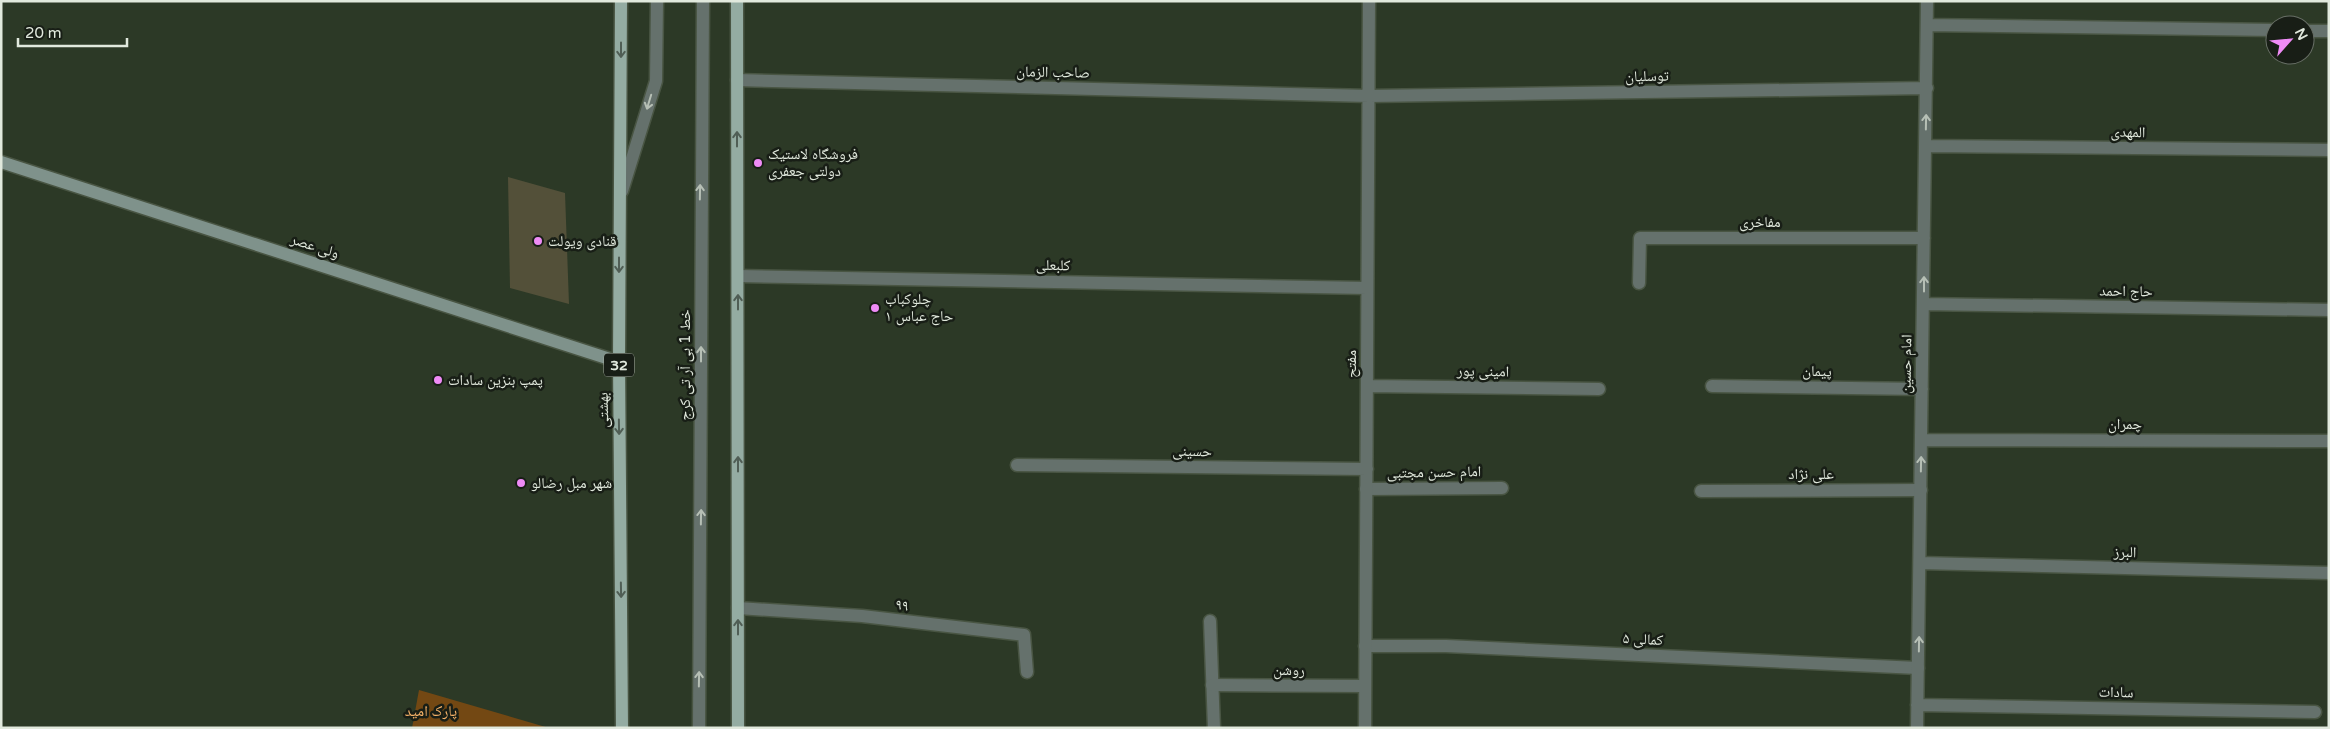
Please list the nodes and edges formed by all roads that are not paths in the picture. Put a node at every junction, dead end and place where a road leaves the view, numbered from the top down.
1 (621, 1) edge
2 (656, 1) edge
3 (703, 1) edge
4 (737, 1) edge
5 (1369, 1) edge
6 (1928, 1) edge
7 (1927, 25) junction
8 (2265, 30) edge
9 (2315, 31) edge
10 (2329, 31) edge
11 (737, 80) junction
12 (1927, 88) junction
13 (1368, 96) junction
14 (1926, 146) junction
15 (2329, 150) edge
16 (1, 162) edge
17 (620, 197) junction
18 (1924, 238) junction
19 (738, 276) junction
20 (1639, 283) dead end
21 (1367, 288) junction
22 (1924, 304) junction
23 (2329, 310) edge
24 (619, 362) junction
25 (1367, 386) junction
26 (1712, 386) dead end
27 (1599, 388) dead end
28 (1922, 389) junction
29 (1922, 440) junction
30 (2329, 441) edge
31 (1017, 465) dead end
32 (1367, 469) junction
33 (1502, 488) dead end
34 (1366, 489) junction
35 (1921, 490) junction
36 (1701, 491) dead end
37 (1920, 563) junction
38 (2329, 573) edge
39 (738, 608) junction
40 (1210, 621) dead end
41 (1365, 646) junction
42 (1918, 668) junction
43 (1027, 672) dead end
44 (1212, 685) junction
45 (1365, 686) junction
46 (1918, 705) junction
47 (2315, 712) dead end
48 (622, 728) edge
49 (699, 728) edge
50 (738, 728) edge
51 (1214, 728) edge
52 (1365, 728) edge
53 (1917, 728) edge

1 -> 17 main road, بهشتی / 32
2 -> 17 street
49 -> 3 street, خط 1 بی آر تی کرج
4 - 11 main road
5 - 13 street, مفتح
6 - 7 street, امام حسین
7 - 8 street
7 - 12 street, امام حسین
9 - 10 street
11 - 13 street, صاحب الزمان
19 -> 11 main road
12 - 13 street, توسلیان
14 -> 12 street, امام حسین
13 - 21 street, مفتح
14 - 15 street, المهدی
14 - 18 street, امام حسین
16 - 24 street, ولی عصر
17 -> 24 main road, بهشتی / 32
18 - 20 street, مفاخری
22 -> 18 street, امام حسین
19 - 21 street, کلبعلی
39 -> 19 main road
21 - 25 street, مفتح
22 - 23 street, حاج احمد
22 - 28 street, امام حسین
24 -> 48 main road, بهشتی / 32
25 - 27 street, امینی پور
25 - 32 street, مفتح
26 - 28 street, پیمان
28 - 29 street, امام حسین
29 - 30 street, چمران
35 -> 29 street, امام حسین
31 - 32 street, حسینی
32 - 34 street, مفتح
33 - 34 street, امام حسن مجتبی
34 - 41 street, مفتح
35 - 36 street, علی نژاد
35 - 37 street, امام حسین
37 - 38 street, البرز
42 -> 37 street, امام حسین
39 - 43 street, ۹۹
50 -> 39 main road
40 - 44 street
41 - 42 street, ۵ کمالی
41 - 45 street, مفتح
42 - 46 street, امام حسین
44 - 45 street, روشن
44 - 51 street
45 - 52 street, مفتح
46 - 47 street, سادات
46 - 53 street, امام حسین

